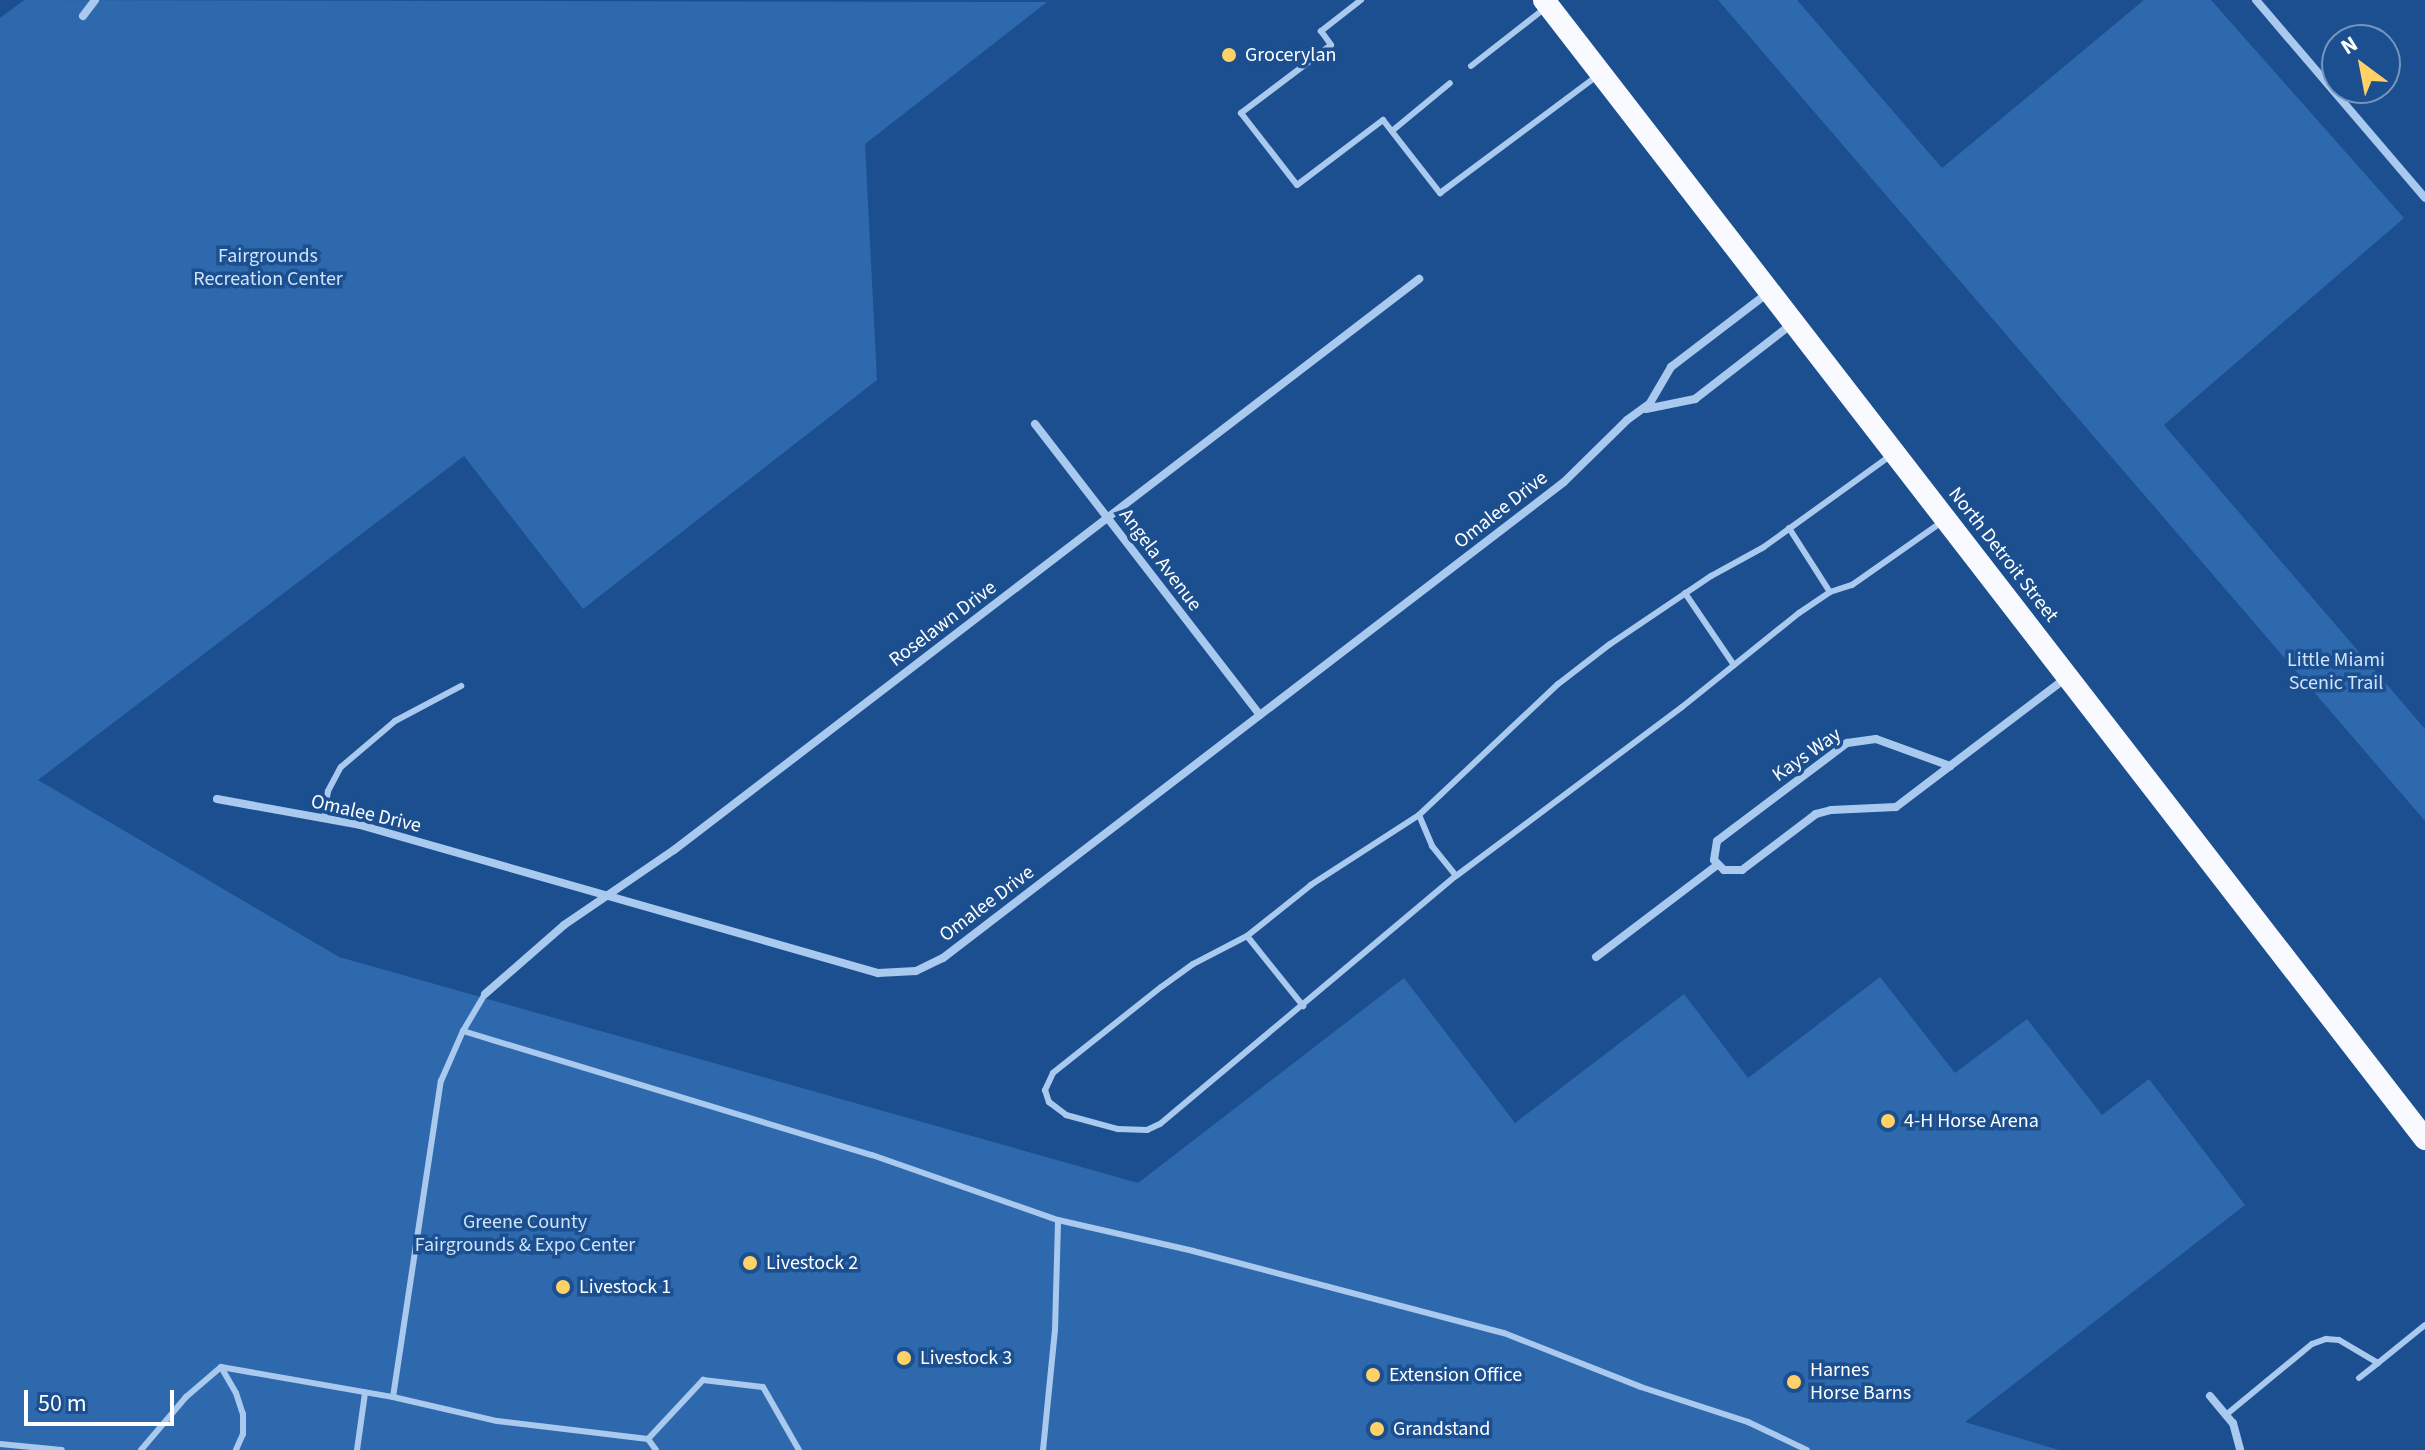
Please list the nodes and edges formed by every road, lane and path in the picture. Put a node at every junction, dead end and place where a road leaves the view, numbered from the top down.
1 (95, 0) edge
2 (1361, 0) edge
3 (2256, 0) edge
4 (1546, 3) edge
5 (83, 16) dead end
6 (1471, 66) dead end
7 (1600, 73) junction
8 (1450, 83) dead end
9 (1392, 131) junction
10 (2425, 198) edge
11 (1419, 279) dead end
12 (1769, 292) junction
13 (1793, 322) junction
14 (1641, 411) junction
15 (1035, 424) dead end
16 (1895, 453) junction
17 (1108, 518) junction
18 (1945, 519) junction
19 (1789, 528) junction
20 (1830, 592) junction
21 (1685, 593) junction
22 (1734, 665) junction
23 (2067, 677) junction
24 (461, 686) dead end
25 (1260, 715) junction
26 (1950, 766) junction
27 (217, 799) dead end
28 (1419, 815) junction
29 (324, 819) junction
30 (1717, 865) junction
31 (1456, 876) junction
32 (609, 894) junction
33 (1247, 936) junction
34 (1596, 957) dead end
35 (485, 994) joint
36 (1303, 1006) junction
37 (463, 1031) junction
38 (2425, 1139) edge
39 (1058, 1220) junction
40 (2425, 1325) edge
41 (2378, 1363) junction
42 (221, 1367) junction
43 (2359, 1378) dead end
44 (365, 1393) junction
45 (2210, 1396) dead end
46 (393, 1397) junction
47 (2227, 1414) junction
48 (648, 1439) junction
49 (0, 1444) edge
50 (62, 1450) edge
51 (141, 1450) edge
52 (236, 1450) edge
53 (357, 1450) edge
54 (656, 1450) edge
55 (799, 1450) edge
56 (1043, 1450) edge
57 (1807, 1450) edge
58 (2240, 1450) edge

1 - 5 street
2 - 9 lane
3 - 10 street
4 - 6 lane
4 - 7 highway, North Detroit Street
7 - 9 lane
7 - 12 highway, North Detroit Street
8 - 9 lane
11 - 17 street, Roselawn Drive
12 - 13 highway, North Detroit Street
12 - 14 street, Omalee Drive
13 - 14 street
13 - 16 highway, North Detroit Street
14 - 25 street, Omalee Drive
15 - 17 street, Angela Avenue
16 - 18 highway, North Detroit Street
16 - 19 lane
17 - 25 street, Angela Avenue
17 - 32 street, Roselawn Drive
18 - 20 lane
18 - 23 highway, North Detroit Street
19 - 20 lane
19 - 21 lane
20 - 22 lane
21 - 22 lane
21 - 28 lane
22 - 31 lane
23 - 26 street
23 - 38 highway, North Detroit Street
24 - 29 lane
25 - 32 street, Omalee Drive
26 - 30 street
26 - 30 street, Kays Way
27 - 29 street, Omalee Drive
28 - 31 lane
28 - 33 lane
29 - 32 street, Omalee Drive
30 - 34 street
31 - 36 lane
32 - 35 street, Roselawn Drive
33 - 36 lane
33 - 36 lane
35 - 37 lane
37 - 39 lane
37 - 46 lane
39 - 56 lane
39 - 57 lane
40 - 41 lane
41 - 43 lane
41 - 47 lane
42 - 44 lane
42 - 51 lane
42 - 52 lane
44 - 46 lane
44 - 53 lane
45 - 47 street
46 - 48 lane
47 - 58 street
48 - 54 lane
48 - 55 lane
49 - 50 lane

